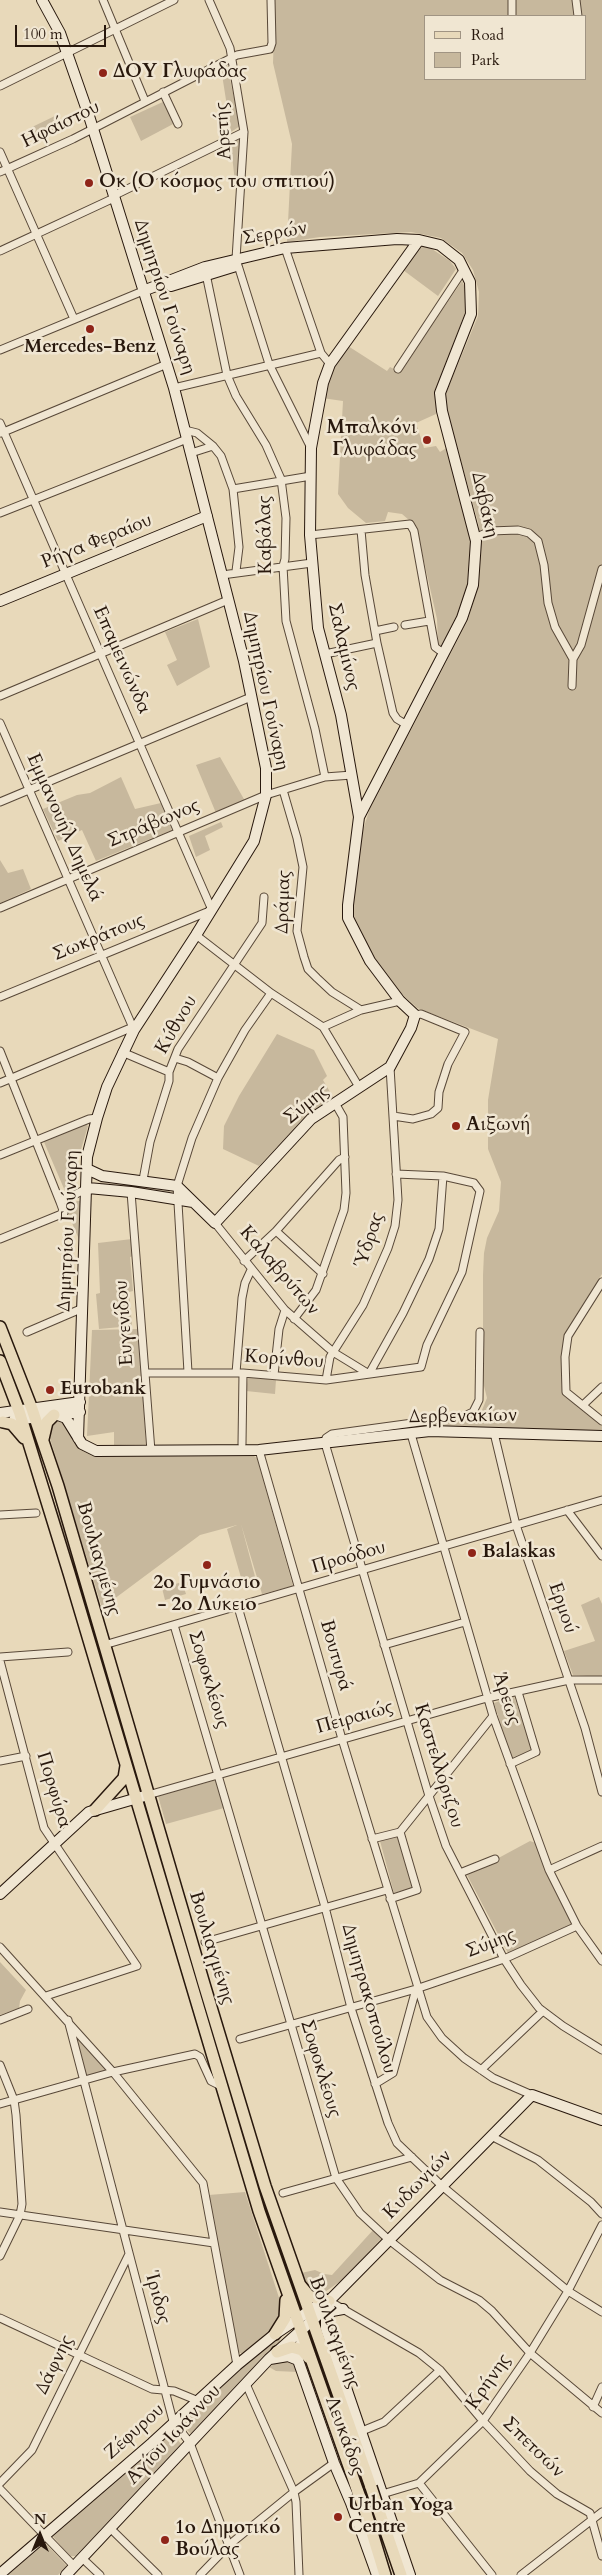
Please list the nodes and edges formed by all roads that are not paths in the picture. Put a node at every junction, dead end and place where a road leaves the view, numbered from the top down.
1 (42, 0) edge
2 (103, 0) edge
3 (174, 0) edge
4 (209, 0) edge
5 (271, 0) edge
6 (512, 0) edge
7 (576, 0) edge
8 (160, 3) edge
9 (512, 15) edge
10 (578, 15) edge
11 (115, 29) junction
12 (67, 53) junction
13 (232, 58) junction
14 (0, 86) edge
15 (163, 92) junction
16 (145, 101) junction
17 (178, 124) dead end
18 (93, 129) junction
19 (244, 132) junction
20 (0, 152) edge
21 (4, 170) edge
22 (113, 197) junction
23 (36, 234) junction
24 (417, 243) junction
25 (0, 251) edge
26 (285, 251) junction
27 (237, 262) junction
28 (464, 269) junction
29 (206, 274) junction
30 (144, 294) junction
31 (74, 319) junction
32 (0, 350) edge
33 (321, 353) junction
34 (167, 364) junction
35 (269, 364) junction
36 (330, 364) junction
37 (398, 369) dead end
38 (227, 375) junction
39 (174, 388) junction
40 (0, 423) edge
41 (2, 433) edge
42 (186, 434) junction
43 (214, 446) junction
44 (311, 448) junction
45 (191, 454) junction
46 (311, 476) junction
47 (280, 479) junction
48 (233, 489) junction
49 (33, 499) junction
50 (0, 513) edge
51 (207, 516) junction
52 (361, 530) junction
53 (310, 535) junction
54 (475, 538) junction
55 (312, 562) junction
56 (282, 566) junction
57 (602, 569) edge
58 (236, 572) junction
59 (66, 574) junction
60 (222, 575) junction
61 (228, 600) junction
62 (0, 601) edge
63 (429, 620) junction
64 (405, 625) dead end
65 (394, 627) dead end
66 (375, 631) junction
67 (377, 643) junction
68 (443, 653) junction
69 (100, 654) junction
70 (325, 654) junction
71 (573, 659) junction
72 (572, 686) dead end
73 (0, 696) edge
74 (251, 697) junction
75 (0, 723) edge
76 (407, 725) junction
77 (140, 744) junction
78 (352, 775) junction
79 (325, 777) junction
80 (29, 789) junction
81 (283, 790) junction
82 (266, 795) junction
83 (0, 802) edge
84 (359, 817) junction
85 (178, 832) junction
86 (68, 879) junction
87 (264, 897) dead end
88 (0, 908) edge
89 (212, 910) junction
90 (196, 935) junction
91 (102, 955) junction
92 (233, 964) junction
93 (271, 993) junction
94 (0, 998) edge
95 (400, 1001) junction
96 (361, 1010) junction
97 (415, 1015) junction
98 (323, 1026) junction
99 (134, 1028) junction
100 (0, 1051) edge
101 (122, 1052) junction
102 (175, 1058) junction
103 (390, 1067) junction
104 (169, 1072) junction
105 (218, 1078) junction
106 (10, 1079) junction
107 (0, 1083) edge
108 (359, 1087) junction
109 (335, 1103) junction
110 (393, 1116) junction
111 (97, 1118) junction
112 (35, 1143) junction
113 (0, 1155) edge
114 (346, 1158) junction
115 (88, 1169) junction
116 (396, 1174) junction
117 (443, 1176) junction
118 (143, 1180) junction
119 (177, 1186) junction
120 (88, 1188) junction
121 (131, 1192) junction
122 (177, 1198) junction
123 (60, 1202) junction
124 (193, 1202) junction
125 (215, 1223) junction
126 (276, 1231) junction
127 (0, 1239) edge
128 (244, 1261) junction
129 (251, 1270) junction
130 (323, 1274) junction
131 (602, 1282) edge
132 (83, 1308) junction
133 (285, 1310) junction
134 (294, 1319) junction
135 (0, 1327) edge
136 (27, 1332) dead end
137 (480, 1332) dead end
138 (333, 1352) junction
139 (0, 1361) edge
140 (188, 1372) junction
141 (145, 1373) junction
142 (240, 1373) junction
143 (369, 1374) junction
144 (274, 1375) junction
145 (326, 1380) junction
146 (602, 1387) edge
147 (583, 1405) junction
148 (80, 1407) junction
149 (33, 1413) junction
150 (20, 1415) junction
151 (56, 1415) junction
152 (1, 1419) edge
153 (602, 1421) edge
154 (411, 1434) junction
155 (494, 1434) junction
156 (602, 1436) edge
157 (78, 1438) junction
158 (42, 1439) junction
159 (28, 1443) junction
160 (325, 1443) junction
161 (242, 1444) dead end
162 (260, 1450) junction
163 (151, 1451) junction
164 (602, 1500) edge
165 (567, 1510) junction
166 (36, 1513) dead end
167 (0, 1515) edge
168 (516, 1525) junction
169 (443, 1547) junction
170 (602, 1556) edge
171 (361, 1571) junction
172 (299, 1589) junction
173 (238, 1607) junction
174 (465, 1622) junction
175 (174, 1625) junction
176 (104, 1645) junction
177 (384, 1645) junction
178 (68, 1652) dead end
179 (0, 1657) edge
180 (0, 1661) edge
181 (569, 1680) junction
182 (602, 1680) edge
183 (518, 1692) junction
184 (487, 1698) junction
185 (493, 1716) junction
186 (406, 1721) junction
187 (342, 1739) junction
188 (26, 1756) junction
189 (281, 1756) junction
190 (0, 1761) edge
191 (126, 1764) junction
192 (510, 1764) junction
193 (219, 1774) junction
194 (602, 1792) edge
195 (148, 1795) junction
196 (429, 1796) junction
197 (136, 1798) junction
198 (96, 1810) junction
199 (400, 1832) junction
200 (372, 1839) junction
201 (53, 1844) junction
202 (602, 1846) edge
203 (495, 1859) dead end
204 (549, 1870) junction
205 (460, 1873) junction
206 (387, 1890) junction
207 (0, 1894) edge
208 (390, 1899) junction
209 (326, 1907) junction
210 (262, 1925) junction
211 (576, 1926) junction
212 (204, 1942) dead end
213 (0, 1947) edge
214 (504, 1959) junction
215 (602, 1961) edge
216 (416, 1989) junction
217 (46, 1996) junction
218 (352, 2008) junction
219 (28, 2009) dead end
220 (543, 2011) junction
221 (0, 2020) edge
222 (68, 2020) junction
223 (290, 2024) junction
224 (240, 2039) dead end
225 (602, 2050) edge
226 (0, 2065) edge
227 (481, 2070) junction
228 (113, 2072) junction
229 (83, 2080) junction
230 (375, 2084) junction
231 (221, 2086) junction
232 (532, 2094) junction
233 (14, 2100) junction
234 (0, 2104) edge
235 (602, 2120) edge
236 (491, 2136) junction
237 (412, 2157) junction
238 (336, 2178) junction
239 (442, 2186) junction
240 (283, 2193) dead end
241 (0, 2212) edge
242 (602, 2214) edge
243 (20, 2215) junction
244 (602, 2225) edge
245 (122, 2229) junction
246 (388, 2240) junction
247 (214, 2243) junction
248 (129, 2254) junction
249 (0, 2256) edge
250 (294, 2273) junction
251 (284, 2286) junction
252 (568, 2290) junction
253 (329, 2301) junction
254 (343, 2309) junction
255 (602, 2312) edge
256 (310, 2317) junction
257 (0, 2318) edge
258 (300, 2329) junction
259 (274, 2334) junction
260 (530, 2354) junction
261 (273, 2355) junction
262 (299, 2355) junction
263 (77, 2356) junction
264 (237, 2365) junction
265 (314, 2369) junction
266 (440, 2370) junction
267 (246, 2384) junction
268 (602, 2387) edge
269 (165, 2390) junction
270 (196, 2400) junction
271 (593, 2407) junction
272 (602, 2413) edge
273 (173, 2421) junction
274 (483, 2421) junction
275 (362, 2432) junction
276 (190, 2443) junction
277 (334, 2463) junction
278 (0, 2483) edge
279 (419, 2483) junction
280 (0, 2489) edge
281 (294, 2492) junction
282 (383, 2494) junction
283 (352, 2503) junction
284 (602, 2512) edge
285 (593, 2518) junction
286 (110, 2528) junction
287 (46, 2534) junction
288 (229, 2545) junction
289 (602, 2556) edge
290 (78, 2562) junction
291 (0, 2574) edge
292 (66, 2575) edge
293 (100, 2575) edge
294 (158, 2575) edge
295 (200, 2575) edge
296 (240, 2575) edge
297 (299, 2575) edge
298 (377, 2575) edge
299 (385, 2575) edge
300 (401, 2575) edge
301 (410, 2575) edge
302 (492, 2575) edge
303 (521, 2575) edge

1 - 12 street, Δημητρίου Γούναρη
2 - 11 street
3 - 8 street
4 - 13 street, Αρετής
5 - 13 street, Ηφαίστου
6 - 9 street
7 - 10 street
8 - 11 street
11 - 12 street
11 - 16 street
12 - 14 street
12 - 18 street, Δημητρίου Γούναρη
13 - 15 street, Ηφαίστου
13 - 19 street, Αρετής
15 - 16 street, Ηφαίστου
15 - 17 street
16 - 18 street, Ηφαίστου
18 - 21 street, Ηφαίστου
18 - 22 street, Δημητρίου Γούναρη
19 - 22 street
19 - 27 street, Αρετής
20 - 21 street
21 - 23 street
22 - 23 street
22 - 30 street, Δημητρίου Γούναρη
23 - 25 street
23 - 31 street
24 - 26 street, Σερρών
24 - 28 street, Δαβάκη
24 - 36 street, Σαλαμίνος
26 - 27 street, Σερρών
26 - 33 street
27 - 29 street, Σερρών
27 - 30 street, Σερρών
27 - 35 street
28 - 37 street
28 - 54 street, Δαβάκη
29 - 30 street, Σερρών
29 - 38 street, Καβάλας
30 - 31 street
30 - 34 street, Δημητρίου Γούναρη
31 - 32 street
33 - 35 street
33 - 36 street
34 - 39 street, Δημητρίου Γούναρη
34 - 41 street
35 - 38 street
35 - 44 street
36 - 44 street, Σαλαμίνος
38 - 39 street
38 - 47 street, Καβάλας
39 - 42 street, Δημητρίου Γούναρη
40 - 41 street, Επαμεινώνδα
41 - 49 street, Επαμεινώνδα
42 - 43 street
42 - 45 street, Δημητρίου Γούναρη
42 - 49 street
43 - 45 street
43 - 48 street
44 - 46 street, Σαλαμίνος
45 - 51 street, Δημητρίου Γούναρη
46 - 47 street
46 - 53 street, Σαλαμίνος
47 - 48 street
47 - 56 street, Καβάλας
48 - 58 street
49 - 50 street
49 - 59 street, Επαμεινώνδα
51 - 59 street, Ρήγα Φεραίου
51 - 60 street, Δημητρίου Γούναρη
52 - 53 street
52 - 63 street
52 - 66 street
53 - 55 street, Σαλαμίνος
54 - 68 street, Δαβάκη
54 - 71 street
55 - 56 street
55 - 70 street, Σαλαμίνος
56 - 58 street
56 - 79 street, Καβάλας
57 - 71 street
58 - 60 street
59 - 62 street, Ρήγα Φεραίου
59 - 69 street, Επαμεινώνδα
60 - 61 street, Δημητρίου Γούναρη
61 - 69 street
61 - 74 street, Δημητρίου Γούναρη
63 - 64 street
63 - 68 street
65 - 66 street
66 - 67 street
67 - 70 street
67 - 76 street
68 - 76 street, Δαβάκη
69 - 73 street
69 - 77 street, Επαμεινώνδα
70 - 78 street, Σαλαμίνος
71 - 72 street
74 - 77 street
74 - 82 street, Δημητρίου Γούναρη
75 - 80 street, Εμμανουήλ Δημελά
76 - 84 street, Δαβάκη
77 - 80 street
77 - 85 street, Επαμεινώνδα
78 - 79 street, Στράβωνος
78 - 84 street, Σαλαμίνος
79 - 81 street, Στράβωνος
80 - 83 street
80 - 86 street, Εμμανουήλ Δημελά
81 - 82 street, Στράβωνος
81 - 96 street, Δράμας
82 - 85 street, Στράβωνος
82 - 89 street, Δημητρίου Γούναρη
84 - 95 street, Σαλαμίνος
85 - 86 street, Στράβωνος
85 - 89 street, Επαμεινώνδα
86 - 88 street, Στράβωνος
86 - 91 street, Εμμανουήλ Δημελά
87 - 92 street, Κύθνου
89 - 90 street, Δημητρίου Γούναρη
89 - 91 street, Σωκράτους
90 - 92 street
90 - 99 street, Δημητρίου Γούναρη
91 - 94 street, Σωκράτους
91 - 99 street, Εμμανουήλ Δημελά
92 - 93 street
92 - 102 street, Κύθνου
93 - 98 street
93 - 105 street
95 - 96 street
95 - 97 street, Σαλαμίνος
96 - 98 street
97 - 103 street, Σύμης
97 - 110 street, Σαλαμίνος
98 - 108 street
99 - 101 street, Δημητρίου Γούναρη
99 - 106 street
100 - 106 street
101 - 104 street
101 - 111 street, Δημητρίου Γούναρη
102 - 104 street, Κύθνου
102 - 105 street
103 - 108 street, Σύμης
103 - 110 street, Ύδρας
104 - 118 street, Κύθνου
105 - 119 street
106 - 107 street
106 - 112 street
108 - 109 street, Σύμης
109 - 114 street
109 - 125 street, Σύμης
110 - 116 street, Ύδρας
111 - 112 street
111 - 115 street, Δημητρίου Γούναρη
112 - 113 street
112 - 123 street
114 - 126 street
114 - 130 street
115 - 118 street
115 - 120 street, Δημητρίου Γούναρη
116 - 117 street
116 - 138 street, Ύδρας
117 - 143 street
117 - 143 street, Κορίνθου
118 - 119 street
119 - 122 street
119 - 124 street, Καλαβρύτων
120 - 121 street, Καλαβρύτων
120 - 123 street
120 - 132 street, Δημητρίου Γούναρη
121 - 122 street, Καλαβρύτων
121 - 141 street, Ευγενίδου
122 - 124 street, Καλαβρύτων
122 - 140 street
123 - 127 street
124 - 125 street, Καλαβρύτων
125 - 128 street, Καλαβρύτων
126 - 128 street
126 - 130 street
128 - 129 street, Καλαβρύτων
129 - 133 street, Καλαβρύτων
129 - 142 street
130 - 134 street
131 - 147 street
132 - 136 street
132 - 148 street, Δημητρίου Γούναρη
133 - 134 street, Καλαβρύτων
133 - 144 street
134 - 138 street, Καλαβρύτων
135 - 149 main road, Βουλιαγμένης
137 - 160 street, Δερβενακίων
138 - 143 street, Καλαβρύτων
138 - 145 street, Ύδρας
139 - 150 main road, Βουλιαγμένης
140 - 141 street, Κορίνθου
140 - 142 street, Κορίνθου
141 - 163 street, Ευγενίδου
142 - 144 street, Κορίνθου
142 - 161 street
143 - 145 street, Κορίνθου
144 - 145 street, Κορίνθου
146 - 147 street
147 - 153 street
148 - 149 street
148 - 151 street
148 - 157 street
149 - 150 street
149 - 151 street
149 - 158 main road, Βουλιαγμένης
150 - 152 street
150 - 159 main road, Βουλιαγμένης
151 - 157 street, Δερβενακίων
151 - 158 main road
152 - 159 main road
154 - 155 street, Δερβενακίων
154 - 160 street, Δερβενακίων
154 - 169 street, Άρεως
155 - 156 street, Δερβενακίων
155 - 168 street, Ερμού
157 - 163 street, Δερβενακίων
158 - 176 main road, Βουλιαγμένης
159 - 191 main road, Βουλιαγμένης
160 - 162 street, Δερβενακίων
160 - 171 street, Καστελλόριζου
162 - 163 street, Δερβενακίων
162 - 172 street, Βουτυρά
164 - 165 street, Προόδου
165 - 168 street, Προόδου
165 - 170 street
166 - 167 street
168 - 169 street, Προόδου
168 - 181 street, Ερμού
169 - 171 street, Προόδου
169 - 174 street, Άρεως
171 - 172 street, Προόδου
171 - 177 street, Καστελλόριζου
172 - 173 street, Προόδου
172 - 187 street, Βουτυρά
173 - 175 street, Προόδου
173 - 189 street, Δημητρακοπούλου
174 - 177 street
174 - 184 street, Άρεως
175 - 176 street, Προόδου
175 - 193 street, Σοφοκλέους
176 - 195 main road, Βουλιαγμένης
177 - 186 street, Καστελλόριζου
178 - 179 street
180 - 188 street, Πορφύρα
181 - 182 street, Πειραιώς
181 - 183 street, Πειραιώς
181 - 194 street, Ερμού
183 - 184 street, Πειραιώς
183 - 192 street
184 - 185 street, Άρεως
184 - 186 street, Πειραιώς
185 - 192 street, Άρεως
185 - 196 street
186 - 187 street, Πειραιώς
186 - 196 street, Καστελλόριζου
187 - 189 street, Πειραιώς
187 - 200 street, Βουτυρά
188 - 190 street
188 - 201 street, Πορφύρα
189 - 193 street, Πειραιώς
189 - 209 street, Δημητρακοπούλου
191 - 197 main road, Βουλιαγμένης
191 - 198 main road
192 - 204 street, Άρεως
193 - 195 street, Πειραιώς
193 - 210 street, Σοφοκλέους
195 - 197 street
195 - 250 main road, Βουλιαγμένης
196 - 199 street
196 - 205 street, Καστελλόριζου
197 - 198 street
197 - 231 main road, Βουλιαγμένης
198 - 201 street
199 - 200 street
199 - 208 street
200 - 206 street, Βουτυρά
201 - 207 street
201 - 217 street, Πορφύρα
202 - 204 street
203 - 205 street
204 - 211 street, Άρεως
205 - 214 street, Καστελλόριζου
206 - 208 street, Βουτυρά
206 - 209 street
208 - 216 street, Βουτυρά
209 - 210 street
209 - 218 street, Δημητρακοπούλου
210 - 212 street
210 - 223 street, Σοφοκλέους
211 - 214 street, Σύμης
211 - 215 street, Άρεως
213 - 217 street
214 - 216 street, Σύμης
214 - 220 street, Καστελλόριζου
216 - 218 street, Σύμης
216 - 227 street, Βουτυρά
216 - 230 street
217 - 222 street
218 - 223 street, Σύμης
218 - 230 street, Δημητρακοπούλου
219 - 221 street
220 - 225 street, Καστελλόριζου
220 - 227 street
222 - 228 street
222 - 229 street, Ίριδος
223 - 224 street, Σύμης
223 - 238 street, Σοφοκλέους
226 - 233 street
227 - 232 street, Βουτυρά
228 - 229 street
228 - 231 street
228 - 247 street
229 - 233 street
229 - 245 street, Ίριδος
230 - 237 street, Δημητρακοπούλου
231 - 251 main road, Βουλιαγμένης
232 - 235 street
232 - 236 street, Κυδωνιών
233 - 234 street
233 - 243 street
236 - 239 street, Κυδωνιών
236 - 242 street
237 - 238 street
237 - 239 street, Δημητρακοπούλου
238 - 240 street
238 - 246 street, Σοφοκλέους
239 - 246 street, Κυδωνιών
239 - 252 street, Δημητρακοπούλου
241 - 243 street
243 - 245 street
243 - 249 street
244 - 252 street, Κρήνης
245 - 247 street
245 - 248 street, Ίριδος
246 - 253 street, Κυδωνιών
246 - 260 street, Σοφοκλέους
247 - 264 street
248 - 263 street, Δάφνης
248 - 269 street, Ίριδος
250 - 253 main road
250 - 256 main road, Βουλιαγμένης
251 - 258 main road, Βουλιαγμένης
251 - 259 main road
252 - 255 street, Δημητρακοπούλου
252 - 260 street, Κρήνης
253 - 254 street, Σπετσών
253 - 256 street, Κυδωνιών
254 - 266 street, Σπετσών
254 - 275 street
256 - 258 street, Κυδωνιών
256 - 300 main road, Βουλιαγμένης, bridge
257 - 263 street
258 - 259 street, Ζέφυρου
258 - 261 street, Αγίου Ιωάννου
258 - 262 street, Λευκάδος
258 - 265 main road, Βουλιαγμένης
259 - 264 street, Ζέφυρου
260 - 271 street, Σοφοκλέους
260 - 274 street, Κρήνης
261 - 262 main road
261 - 267 street, Αγίου Ιωάννου
262 - 265 main road
262 - 277 street, Λευκάδος
263 - 269 street
263 - 278 street, Δάφνης
264 - 270 street, Ζέφυρου
265 - 299 main road, Βουλιαγμένης, bridge
266 - 274 street, Σπετσών
266 - 275 street
267 - 276 street, Αγίου Ιωάννου
267 - 281 street
268 - 271 street
269 - 270 street
269 - 273 street, Ίριδος
270 - 273 street, Ζέφυρου
271 - 272 street, Σοφοκλέους
273 - 276 street, Ίριδος
273 - 287 street, Ζέφυρου
274 - 279 street, Κρήνης
274 - 285 street, Σπετσών
275 - 282 street
276 - 286 street, Αγίου Ιωάννου
276 - 288 street, Ίριδος
277 - 281 street
277 - 283 street, Λευκάδος
279 - 282 street, Κρήνης
279 - 302 street
280 - 287 street
281 - 288 street
281 - 297 street
282 - 283 street, Κρήνης
282 - 301 street
283 - 298 street, Λευκάδος
284 - 285 street
285 - 289 street
285 - 303 street
286 - 290 street, Αγίου Ιωάννου
286 - 294 street
287 - 290 street
287 - 291 street, Ζέφυρου
288 - 295 street
288 - 296 street, Ίριδος
290 - 292 street, Αγίου Ιωάννου
290 - 293 street

